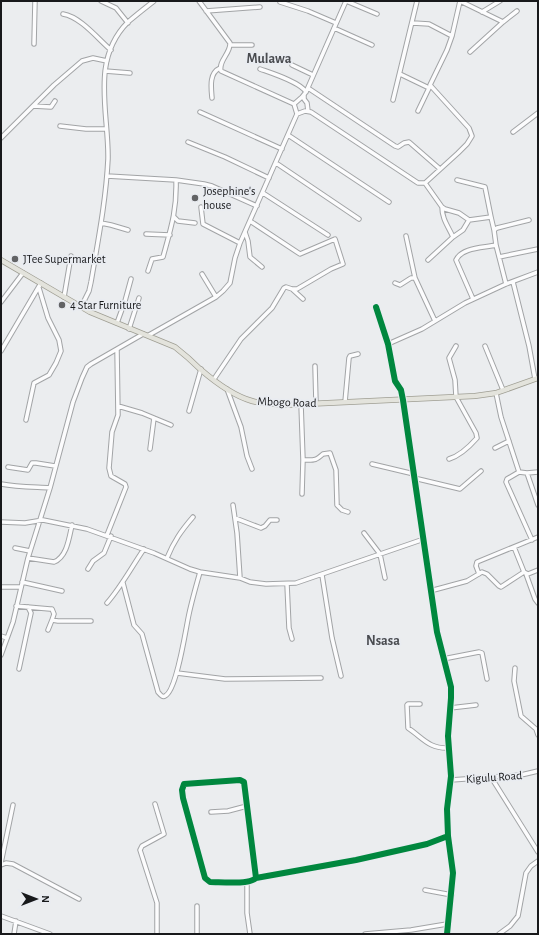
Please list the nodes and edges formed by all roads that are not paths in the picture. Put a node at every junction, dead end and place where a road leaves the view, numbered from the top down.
1 (36, 1) edge
2 (101, 1) edge
3 (154, 1) edge
4 (199, 1) edge
5 (346, 1) edge
6 (418, 1) edge
7 (460, 1) edge
8 (500, 1) edge
9 (280, 2) dead end
10 (110, 3) edge
11 (260, 7) dead end
12 (206, 11) junction
13 (517, 11) dead end
14 (482, 12) junction
15 (63, 14) dead end
16 (377, 14) dead end
17 (503, 22) junction
18 (128, 23) junction
19 (336, 23) junction
20 (413, 23) junction
21 (334, 28) junction
22 (452, 36) junction
23 (34, 44) dead end
24 (372, 44) dead end
25 (230, 45) junction
26 (252, 45) dead end
27 (111, 50) junction
28 (470, 52) dead end
29 (107, 60) junction
30 (292, 65) dead end
31 (220, 68) junction
32 (260, 69) dead end
33 (105, 71) junction
34 (130, 73) dead end
35 (400, 74) junction
36 (313, 75) junction
37 (429, 87) junction
38 (306, 91) junction
39 (212, 98) dead end
40 (393, 100) dead end
41 (56, 101) dead end
42 (294, 104) junction
43 (33, 106) junction
44 (308, 111) junction
45 (418, 111) dead end
46 (200, 112) dead end
47 (538, 113) edge
48 (297, 114) junction
49 (60, 126) dead end
50 (106, 129) junction
51 (513, 132) dead end
52 (288, 135) junction
53 (1, 138) edge
54 (188, 142) dead end
55 (282, 149) junction
56 (276, 163) junction
57 (440, 169) junction
58 (107, 176) junction
59 (269, 178) junction
60 (176, 180) junction
61 (458, 180) dead end
62 (425, 183) junction
63 (263, 193) junction
64 (389, 202) dead end
65 (257, 206) junction
66 (201, 207) dead end
67 (442, 207) junction
68 (174, 217) junction
69 (491, 217) junction
70 (359, 219) dead end
71 (469, 220) junction
72 (529, 220) dead end
73 (250, 221) junction
74 (101, 223) junction
75 (195, 223) dead end
76 (128, 230) dead end
77 (494, 230) junction
78 (245, 232) junction
79 (146, 234) dead end
80 (170, 235) junction
81 (328, 235) dead end
82 (406, 236) dead end
83 (453, 237) junction
84 (240, 243) junction
85 (496, 245) junction
86 (538, 249) edge
87 (71, 256) dead end
88 (499, 257) junction
89 (428, 260) dead end
90 (1, 261) edge
91 (262, 266) dead end
92 (148, 271) dead end
93 (23, 272) junction
94 (538, 272) edge
95 (202, 274) dead end
96 (415, 278) junction
97 (130, 279) dead end
98 (512, 282) junction
99 (395, 283) dead end
100 (506, 284) junction
101 (40, 286) junction
102 (292, 289) junction
103 (64, 296) junction
104 (216, 297) junction
105 (139, 298) dead end
106 (303, 299) dead end
107 (473, 299) junction
108 (1, 302) edge
109 (81, 306) junction
110 (376, 307) dead end
111 (435, 321) junction
112 (117, 323) junction
113 (129, 329) junction
114 (143, 334) junction
115 (148, 335) junction
116 (388, 344) junction
117 (456, 346) dead end
118 (485, 346) dead end
119 (117, 349) junction
120 (1, 351) edge
121 (358, 354) dead end
122 (315, 366) dead end
123 (201, 369) junction
124 (214, 379) junction
125 (537, 379) edge
126 (226, 388) junction
127 (503, 390) junction
128 (496, 393) junction
129 (456, 398) junction
130 (403, 400) junction
131 (345, 402) junction
132 (316, 403) junction
133 (302, 404) junction
134 (118, 406) junction
135 (189, 411) dead end
136 (154, 418) junction
137 (26, 420) dead end
138 (170, 425) dead end
139 (509, 441) junction
140 (495, 448) dead end
141 (150, 449) dead end
142 (449, 459) dead end
143 (304, 460) junction
144 (372, 464) dead end
145 (55, 466) junction
146 (8, 467) dead end
147 (252, 469) dead end
148 (481, 470) dead end
149 (519, 472) junction
150 (538, 472) edge
151 (527, 473) junction
152 (414, 476) junction
153 (1, 484) edge
154 (50, 488) junction
155 (302, 494) dead end
156 (233, 505) dead end
157 (538, 505) edge
158 (348, 512) dead end
159 (193, 517) dead end
160 (234, 518) junction
161 (40, 520) junction
162 (277, 520) dead end
163 (1, 522) edge
164 (72, 525) junction
165 (364, 533) dead end
166 (109, 536) junction
167 (538, 537) edge
168 (424, 539) junction
169 (532, 540) junction
170 (514, 547) junction
171 (15, 548) dead end
172 (144, 549) junction
173 (30, 551) junction
174 (380, 554) junction
175 (28, 558) junction
176 (167, 558) junction
177 (88, 569) dead end
178 (538, 570) edge
179 (200, 572) junction
180 (525, 573) junction
181 (479, 574) junction
182 (322, 575) junction
183 (240, 578) junction
184 (385, 578) dead end
185 (124, 583) junction
186 (287, 584) junction
187 (21, 585) junction
188 (1, 587) edge
189 (62, 591) dead end
190 (430, 591) junction
191 (538, 603) edge
192 (107, 604) dead end
193 (16, 606) junction
194 (28, 607) junction
195 (52, 620) junction
196 (91, 620) dead end
197 (48, 630) dead end
198 (1, 636) edge
199 (7, 638) junction
200 (292, 639) dead end
201 (1, 655) edge
202 (443, 659) junction
203 (516, 668) dead end
204 (19, 669) dead end
205 (177, 673) junction
206 (341, 676) dead end
207 (321, 678) dead end
208 (487, 679) dead end
209 (420, 704) dead end
210 (476, 705) dead end
211 (450, 708) junction
212 (538, 735) edge
213 (449, 748) junction
214 (538, 771) edge
215 (480, 773) dead end
216 (491, 777) junction
217 (481, 778) junction
218 (451, 780) junction
219 (155, 804) dead end
220 (13, 805) dead end
221 (247, 806) junction
222 (211, 812) dead end
223 (448, 836) junction
224 (538, 852) edge
225 (2, 853) edge
226 (538, 861) edge
227 (1, 864) edge
228 (256, 878) junction
229 (247, 882) junction
230 (424, 890) dead end
231 (452, 895) junction
232 (79, 899) dead end
233 (197, 906) dead end
234 (1, 916) edge
235 (16, 922) junction
236 (447, 924) junction
237 (401, 932) edge
238 (42, 933) edge
239 (14, 934) edge
240 (50, 934) edge
241 (157, 934) edge
242 (197, 934) edge
243 (250, 934) edge
244 (365, 934) edge
245 (446, 934) edge
246 (499, 934) edge

1 - 23 street
2 - 10 street
3 - 18 street
4 - 12 street
5 - 16 street
5 - 19 street
6 - 20 street
7 - 14 street
7 - 22 street
8 - 14 street
9 - 19 street
10 - 18 street
11 - 12 street
12 - 25 street
13 - 17 street
14 - 17 street
15 - 27 street
17 - 28 street
18 - 27 street
19 - 21 street
20 - 22 street
20 - 35 street
21 - 24 street
21 - 36 street
22 - 37 street
25 - 26 street
25 - 31 street
27 - 29 street
29 - 33 street
29 - 43 street
30 - 36 street
31 - 39 street
31 - 42 street
32 - 38 street
33 - 34 street
33 - 50 street
35 - 37 street
35 - 40 street
36 - 38 street
37 - 45 street
37 - 57 street
38 - 42 street
38 - 44 street
38 - 57 street
41 - 43 street
42 - 48 street
43 - 53 street
44 - 48 street
44 - 62 street
46 - 55 street
47 - 51 street
48 - 52 street
49 - 50 street
50 - 58 street
52 - 55 street
52 - 64 street
54 - 59 street
55 - 56 street
56 - 59 street
56 - 70 street
57 - 62 street
58 - 60 street
58 - 74 street
59 - 63 street
60 - 65 street
60 - 68 street
61 - 69 street
62 - 67 street
63 - 65 street
63 - 81 street
65 - 73 street
66 - 84 street
67 - 71 street
67 - 83 street
68 - 75 street
68 - 80 street
69 - 71 street
69 - 77 street
71 - 83 street
72 - 77 street
73 - 78 street
73 - 102 street
74 - 76 street
74 - 109 street
77 - 85 street
78 - 84 street
78 - 91 street
79 - 80 street
80 - 92 street
82 - 96 street
83 - 89 street
84 - 104 street
85 - 88 street
85 - 107 street
86 - 88 street
87 - 103 street
88 - 100 street
90 - 93 main road, Mbogo Road
93 - 101 main road, Mbogo Road
93 - 108 street
94 - 98 street
95 - 104 street
96 - 99 street
96 - 111 street
97 - 112 street
98 - 100 street
98 - 125 street
100 - 107 street
101 - 103 main road, Mbogo Road
101 - 120 street
101 - 137 street
102 - 106 street
102 - 124 street
103 - 109 main road, Mbogo Road
104 - 115 street
105 - 113 street
107 - 111 street
109 - 112 main road, Mbogo Road
110 - 116 street
111 - 116 street
112 - 113 main road, Mbogo Road
113 - 114 main road, Mbogo Road
114 - 115 main road, Mbogo Road
114 - 119 street
115 - 123 main road, Mbogo Road
116 - 130 street
117 - 129 street
118 - 127 street
119 - 134 street
119 - 145 street
121 - 131 street
122 - 132 street
123 - 124 main road, Mbogo Road
123 - 135 street
124 - 126 main road, Mbogo Road
125 - 127 main road, Mbogo Road
126 - 133 main road, Mbogo Road
126 - 147 street
127 - 128 main road, Mbogo Road
128 - 129 main road, Mbogo Road
128 - 139 street
129 - 130 main road, Mbogo Road
129 - 142 street
130 - 131 main road, Mbogo Road
130 - 152 street
131 - 132 main road, Mbogo Road
132 - 133 main road, Mbogo Road
133 - 143 street
134 - 136 street
134 - 166 street
136 - 138 street
136 - 141 street
139 - 140 street
139 - 149 street
143 - 155 street
143 - 158 street
144 - 152 street
145 - 146 street
145 - 154 street
148 - 152 street
149 - 151 street
149 - 169 street
150 - 151 street
151 - 157 street
152 - 168 street
153 - 154 street
154 - 161 street
156 - 160 street
159 - 176 street
160 - 162 street
160 - 183 street
161 - 163 street
161 - 164 street
161 - 173 street
164 - 166 street
164 - 175 street
165 - 174 street
166 - 172 street
166 - 177 street
167 - 169 street
168 - 174 street
168 - 190 street
169 - 170 street
170 - 180 street
170 - 181 street
171 - 173 street
172 - 176 street
172 - 185 street
173 - 175 street
174 - 182 street
174 - 184 street
175 - 187 street
176 - 179 street
178 - 180 street
179 - 183 street
179 - 205 street
180 - 181 street
180 - 191 street
181 - 190 street
182 - 186 street
182 - 206 street
183 - 186 street
185 - 192 street
185 - 205 street
186 - 200 street
187 - 188 street
187 - 189 street
187 - 193 street
190 - 202 street
193 - 194 street
193 - 199 street
194 - 195 street
194 - 204 street
195 - 196 street
195 - 197 street
198 - 199 street
199 - 201 street
202 - 208 street
202 - 211 street
203 - 212 street
205 - 207 street
209 - 213 street
210 - 211 street
211 - 213 street
213 - 218 street
214 - 216 street, Kigulu Road
215 - 217 street
216 - 217 street, Kigulu Road
216 - 224 street
217 - 218 street, Kigulu Road
218 - 223 street
219 - 241 street
220 - 225 street
221 - 222 street
221 - 228 street
221 - 229 street
223 - 228 street
223 - 231 street
225 - 227 street
226 - 246 street
227 - 232 street
228 - 229 street
229 - 243 street
230 - 231 street
231 - 236 street
233 - 242 street
234 - 235 street
235 - 238 street
235 - 239 street
236 - 237 street
236 - 245 street
237 - 244 street
238 - 240 street

